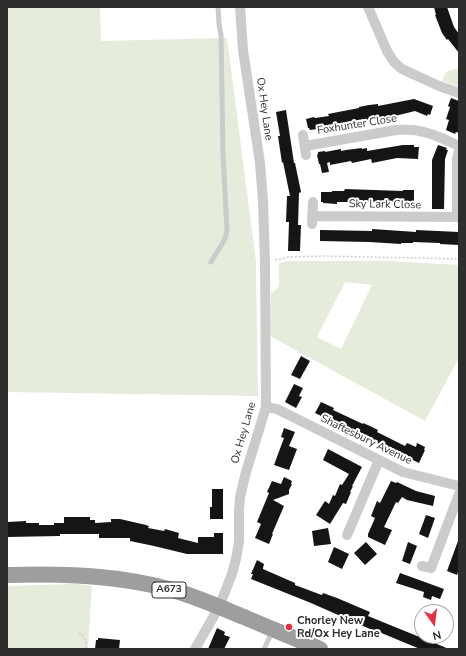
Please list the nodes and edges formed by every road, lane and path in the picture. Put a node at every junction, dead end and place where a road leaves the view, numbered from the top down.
1 (218, 7) edge
2 (240, 7) edge
3 (368, 7) edge
4 (459, 93) edge
5 (305, 145) dead end
6 (459, 146) edge
7 (459, 150) edge
8 (313, 202) dead end
9 (458, 217) edge
10 (459, 259) edge
11 (211, 262) dead end
12 (265, 262) junction
13 (266, 407) junction
14 (379, 460) junction
15 (459, 486) edge
16 (459, 494) edge
17 (347, 535) dead end
18 (422, 566) dead end
19 (7, 575) edge
20 (219, 607) junction
21 (273, 629) junction
22 (79, 633) dead end
23 (86, 649) edge
24 (195, 649) edge
25 (264, 649) edge
26 (320, 649) edge

1 - 11 lane
2 - 12 street, Ox Hey Lane
3 - 4 street
5 - 6 street, Foxhunter Close
7 - 9 street, Sky Lark Close
8 - 9 street, Sky Lark Close
10 - 12 path
12 - 13 street, Ox Hey Lane
13 - 14 street, Shaftesbury Avenue
13 - 20 street, Ox Hey Lane
14 - 15 street, Shaftesbury Avenue
14 - 17 street
16 - 18 street
19 - 20 highway, A673
20 - 21 highway, A673
20 - 24 street, Ox Hey Lane
21 - 25 lane
21 - 26 highway, A673
22 - 23 path

